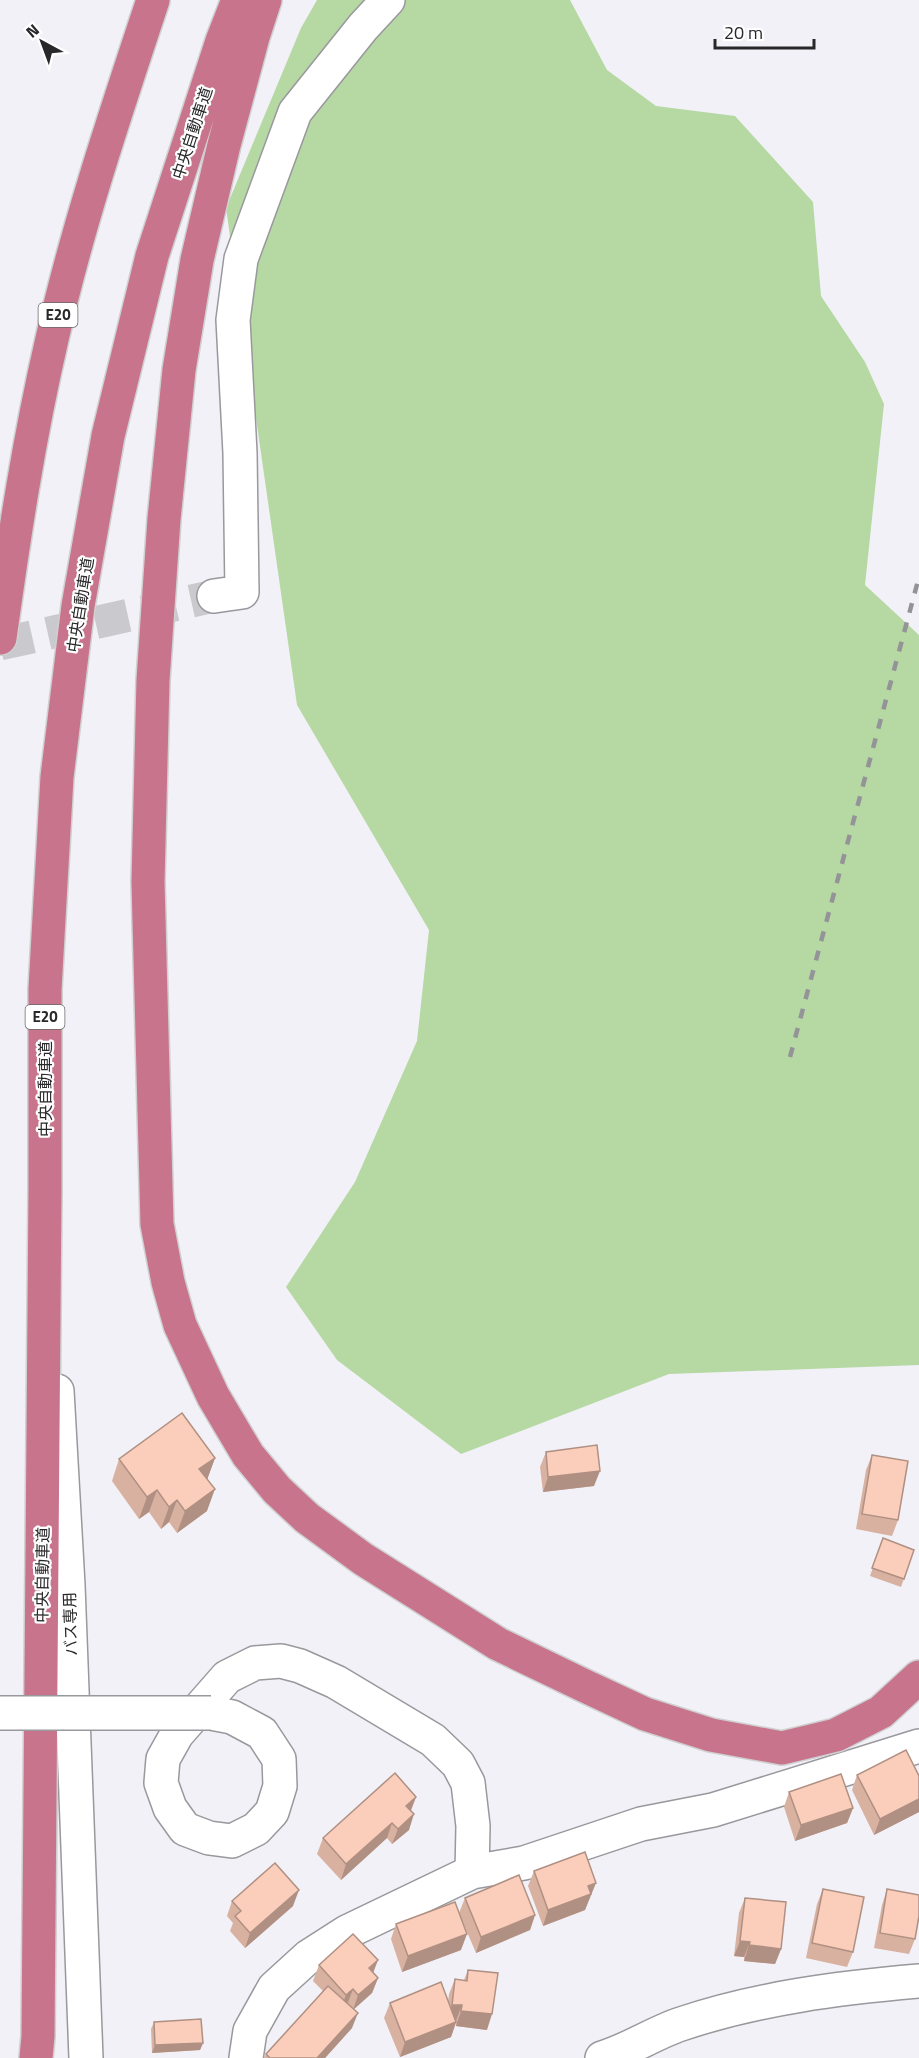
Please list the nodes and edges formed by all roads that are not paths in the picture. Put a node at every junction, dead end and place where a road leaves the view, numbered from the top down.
1 (153, 0) edge
2 (238, 0) edge
3 (266, 0) edge
4 (388, 0) edge
5 (214, 596) tunnel mouth
6 (0, 638) edge
7 (45, 1191) junction
8 (919, 1677) edge
9 (0, 1713) edge
10 (917, 1743) edge
11 (472, 1872) junction
12 (919, 1981) edge
13 (36, 2058) edge
14 (86, 2058) edge
15 (246, 2058) edge
16 (602, 2058) edge

1 - 6 highway, E20
2 - 7 highway, 中央自動車道 / E20
3 - 8 highway
4 - 5 street
7 - 13 highway, 中央自動車道 / E20
7 - 14 street, バス専用
9 - 11 street, bridge
10 - 11 street
11 - 15 street
12 - 16 street

